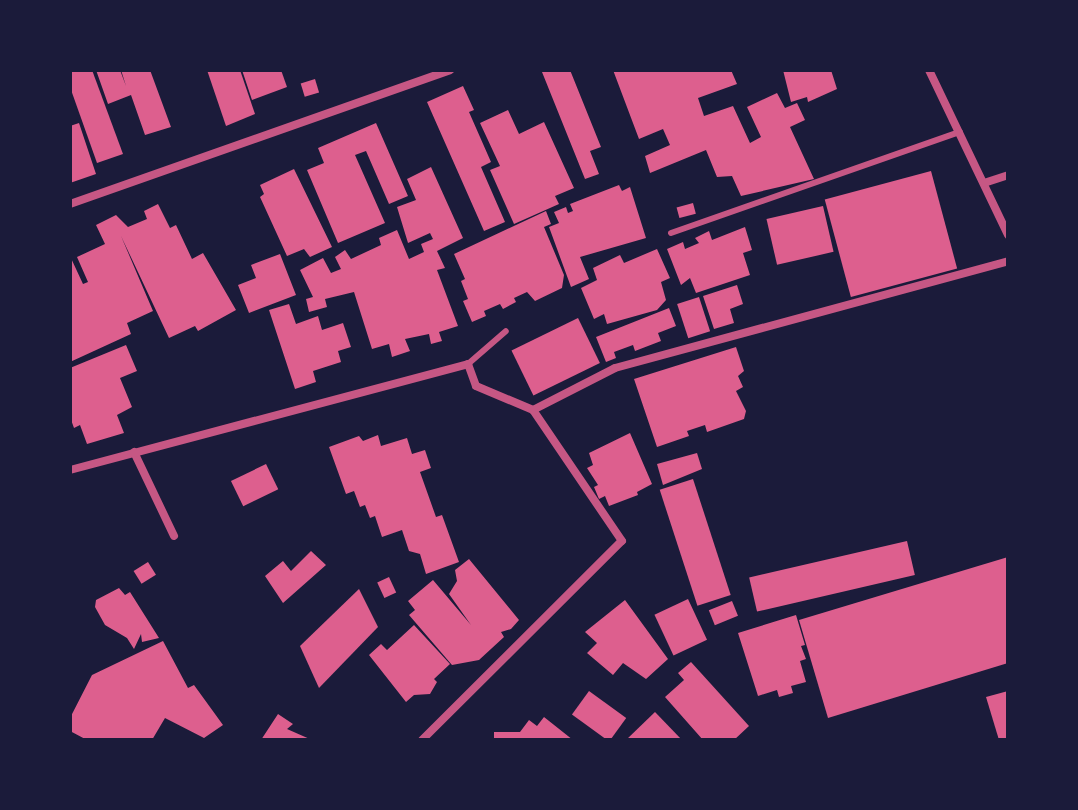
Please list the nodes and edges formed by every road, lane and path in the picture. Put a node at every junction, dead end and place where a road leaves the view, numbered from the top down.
1 (450, 70) edge
2 (929, 70) edge
3 (960, 132) junction
4 (1008, 175) edge
5 (984, 183) junction
6 (70, 204) edge
7 (671, 233) dead end
8 (1008, 235) edge
9 (1008, 261) edge
10 (506, 331) dead end
11 (468, 364) junction
12 (533, 410) junction
13 (134, 452) junction
14 (70, 470) edge
15 (174, 536) dead end
16 (422, 740) edge

1 - 6 street
2 - 3 street
3 - 5 street
3 - 7 lane
4 - 5 street
5 - 8 street
9 - 12 street
10 - 11 lane
11 - 12 street
11 - 13 street
12 - 16 street
13 - 14 street
13 - 15 street

